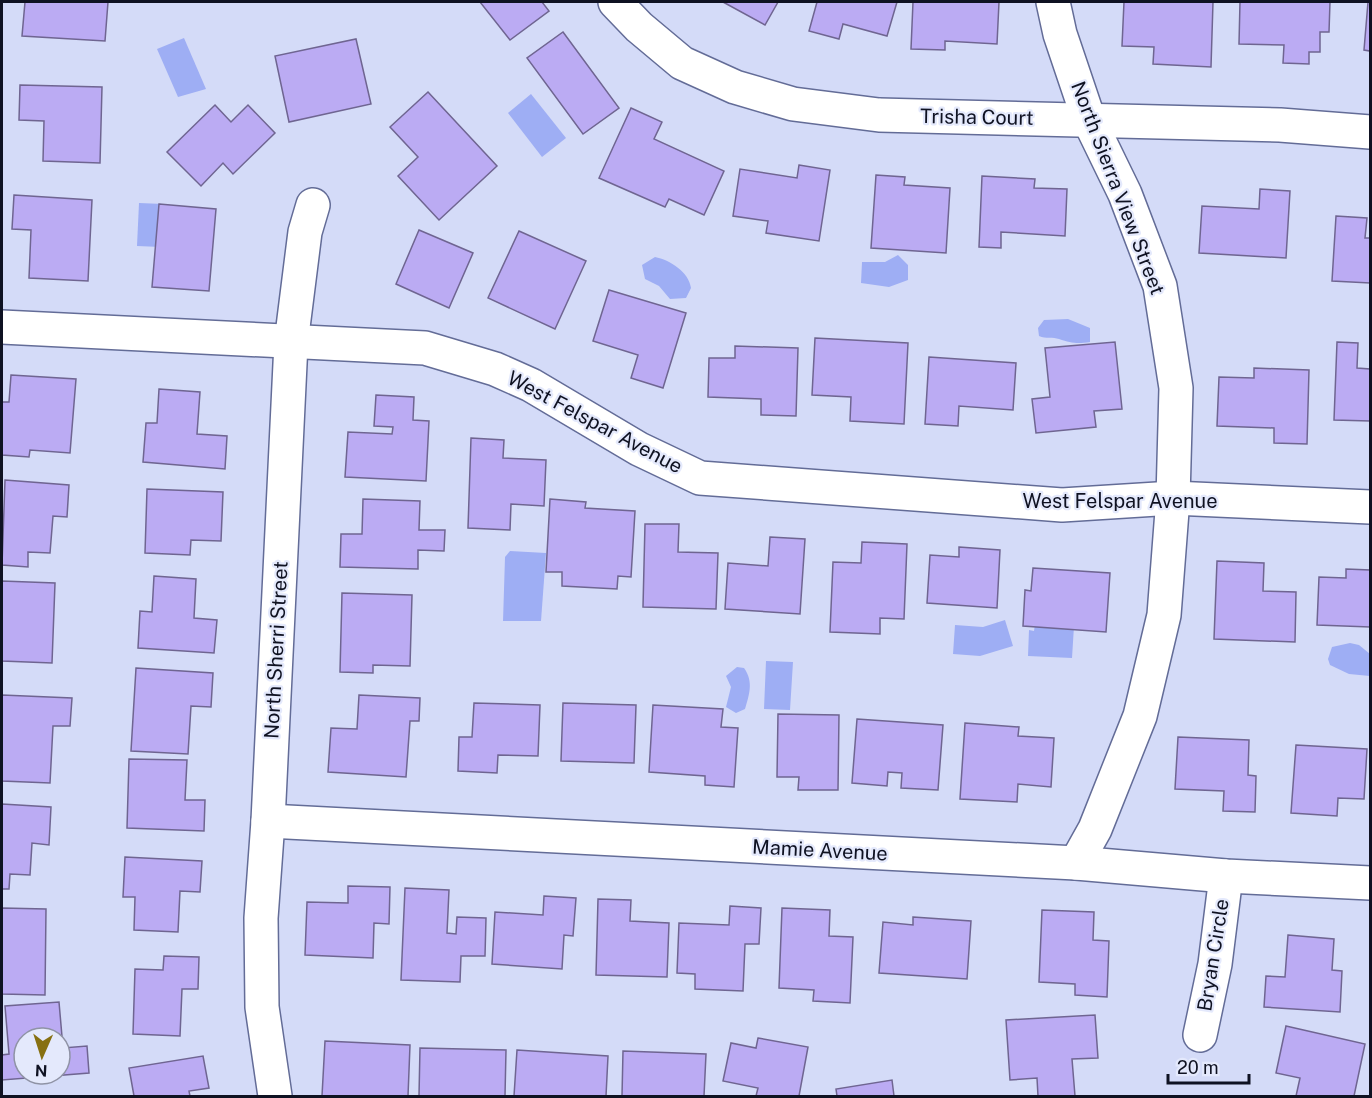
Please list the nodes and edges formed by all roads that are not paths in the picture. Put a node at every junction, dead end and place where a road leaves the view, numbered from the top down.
1 (615, 2) edge
2 (1053, 2) edge
3 (1089, 120) junction
4 (1371, 132) edge
5 (313, 205) dead end
6 (2, 327) edge
7 (291, 343) junction
8 (1173, 498) junction
9 (1371, 507) edge
10 (268, 821) junction
11 (1076, 863) junction
12 (1226, 876) junction
13 (1371, 884) edge
14 (1200, 1035) dead end
15 (275, 1096) edge

1 - 3 street, Trisha Court
2 - 3 street, North Sierra View Street
3 - 4 street, Trisha Court
3 - 8 street, North Sierra View Street
5 - 7 street, North Sherri Street
6 - 7 street, West Felspar Avenue
7 - 8 street, West Felspar Avenue
7 - 10 street, North Sherri Street
8 - 9 street, West Felspar Avenue
8 - 11 street, North Sierra View Street
10 - 11 street, Mamie Avenue
10 - 15 street, North Sherri Street
11 - 12 street, Mamie Avenue
12 - 13 street, Mamie Avenue
12 - 14 street, Bryan Circle

